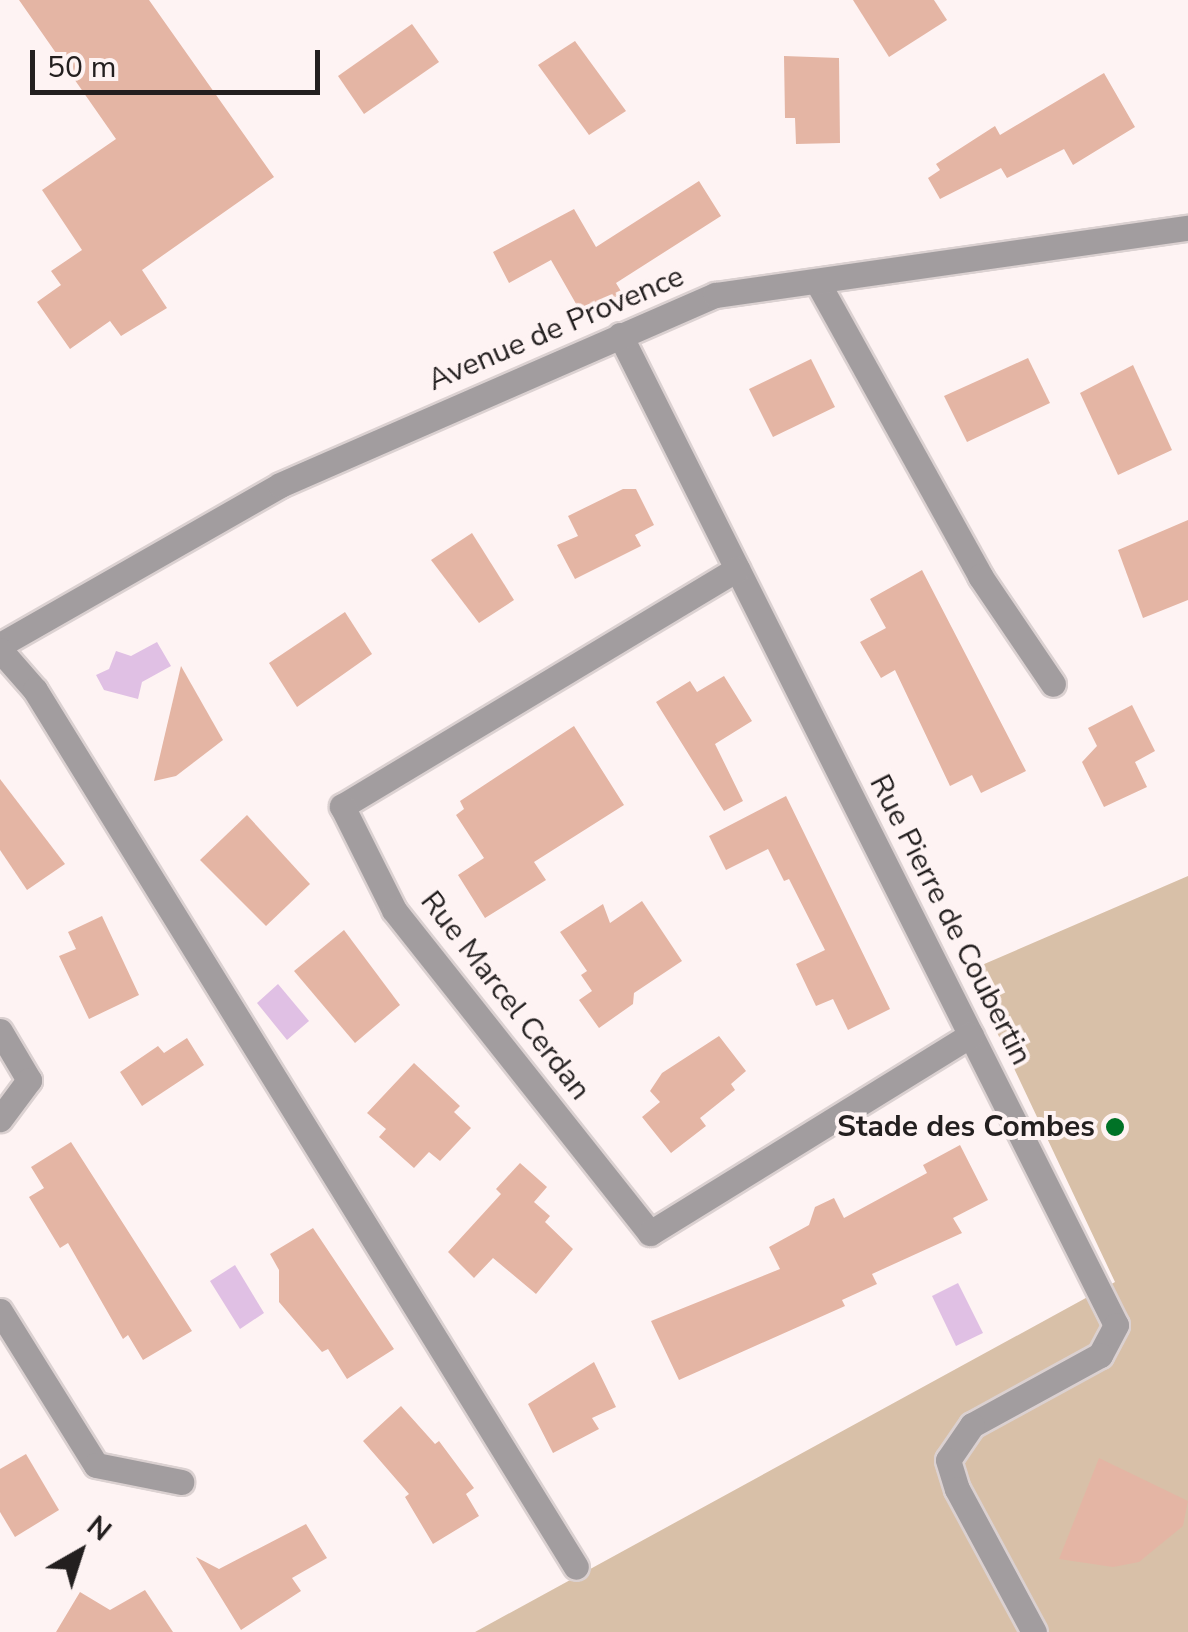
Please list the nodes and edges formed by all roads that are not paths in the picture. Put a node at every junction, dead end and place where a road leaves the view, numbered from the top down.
1 (1188, 228) edge
2 (819, 285) junction
3 (620, 334) junction
4 (737, 569) junction
5 (0, 647) edge
6 (1053, 684) dead end
7 (0, 1031) edge
8 (971, 1035) junction
9 (0, 1119) edge
10 (0, 1311) edge
11 (181, 1482) dead end
12 (576, 1567) dead end
13 (1034, 1632) edge

1 - 2 street, Avenue de Provence
2 - 3 street, Avenue de Provence
2 - 6 street
3 - 4 street, Rue Pierre de Coubertin
3 - 5 street, Avenue de Provence
4 - 8 street, Rue Pierre de Coubertin
4 - 8 street, Rue Marcel Cerdan
5 - 12 street
7 - 9 street
8 - 13 street, Rue Pierre de Coubertin
10 - 11 street

